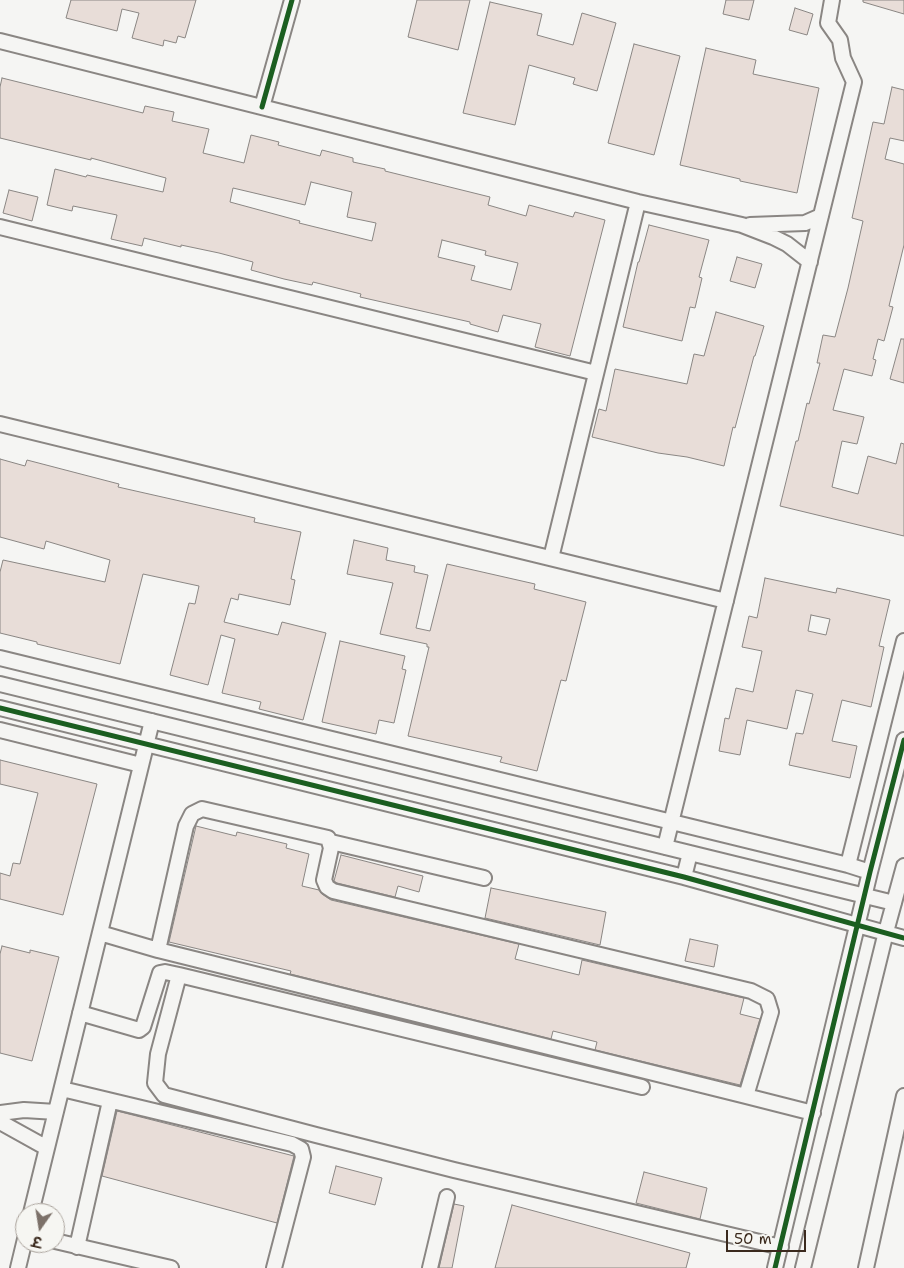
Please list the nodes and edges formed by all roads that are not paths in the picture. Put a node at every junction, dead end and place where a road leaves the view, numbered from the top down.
1 (292, 0) edge
2 (832, 0) edge
3 (0, 41) edge
4 (262, 107) junction
5 (638, 202) junction
6 (821, 216) junction
7 (742, 225) junction
8 (0, 227) edge
9 (810, 262) junction
10 (596, 373) junction
11 (0, 424) edge
12 (551, 558) junction
13 (726, 601) junction
14 (904, 641) edge
15 (0, 658) edge
16 (0, 684) edge
17 (0, 708) edge
18 (152, 721) junction
19 (0, 730) edge
20 (904, 740) edge
21 (146, 745) junction
22 (141, 765) junction
23 (671, 822) junction
24 (330, 842) junction
25 (665, 847) junction
26 (690, 853) junction
27 (848, 865) junction
28 (904, 866) edge
29 (870, 872) junction
30 (684, 877) junction
31 (484, 878) dead end
32 (865, 896) junction
33 (894, 903) junction
34 (858, 925) junction
35 (886, 932) junction
36 (100, 933) junction
37 (904, 938) edge
38 (158, 950) junction
39 (179, 975) junction
40 (80, 1014) junction
41 (642, 1087) dead end
42 (62, 1089) junction
43 (746, 1096) junction
44 (904, 1096) edge
45 (110, 1101) junction
46 (56, 1112) junction
47 (0, 1113) edge
48 (813, 1113) junction
49 (0, 1122) edge
50 (47, 1148) junction
51 (447, 1197) dead end
52 (34, 1203) edge
53 (65, 1244) edge
54 (77, 1246) junction
55 (781, 1247) junction
56 (22, 1253) edge
57 (18, 1268) edge
58 (170, 1268) edge
59 (274, 1268) edge
60 (430, 1268) edge
61 (775, 1268) edge
62 (802, 1268) edge
63 (866, 1268) edge

1 - 4 street
2 - 6 street
3 - 4 street
4 - 5 street
5 - 7 street
5 - 10 street
6 - 7 street
6 - 9 street
7 - 9 street
8 - 10 street
9 - 13 street
10 - 12 street
11 - 12 street
12 - 13 street
13 - 23 street
14 - 27 street
15 - 23 street
16 - 18 street
17 - 21 street
18 - 21 street
18 - 25 street
19 - 22 street
20 - 29 street
21 - 22 street
21 - 30 street
22 - 36 street
23 - 25 street
23 - 27 street
24 - 31 street
24 - 38 street
24 - 43 street
25 - 26 street
26 - 30 street
26 - 32 street
27 - 29 street
28 - 33 street
29 - 32 street
30 - 34 street
32 - 33 street
32 - 34 street
33 - 35 street
34 - 35 street
34 - 48 street
35 - 37 street
35 - 62 street
36 - 38 street
36 - 40 street
38 - 43 street
39 - 40 street
39 - 41 street
39 - 55 street
40 - 42 street
42 - 45 street
42 - 46 street
43 - 48 street
44 - 63 street
45 - 54 street
45 - 59 street
46 - 47 street
46 - 50 street
48 - 55 street
49 - 50 street
50 - 52 street
51 - 60 street
53 - 54 street
54 - 58 street
55 - 61 street
56 - 57 street

